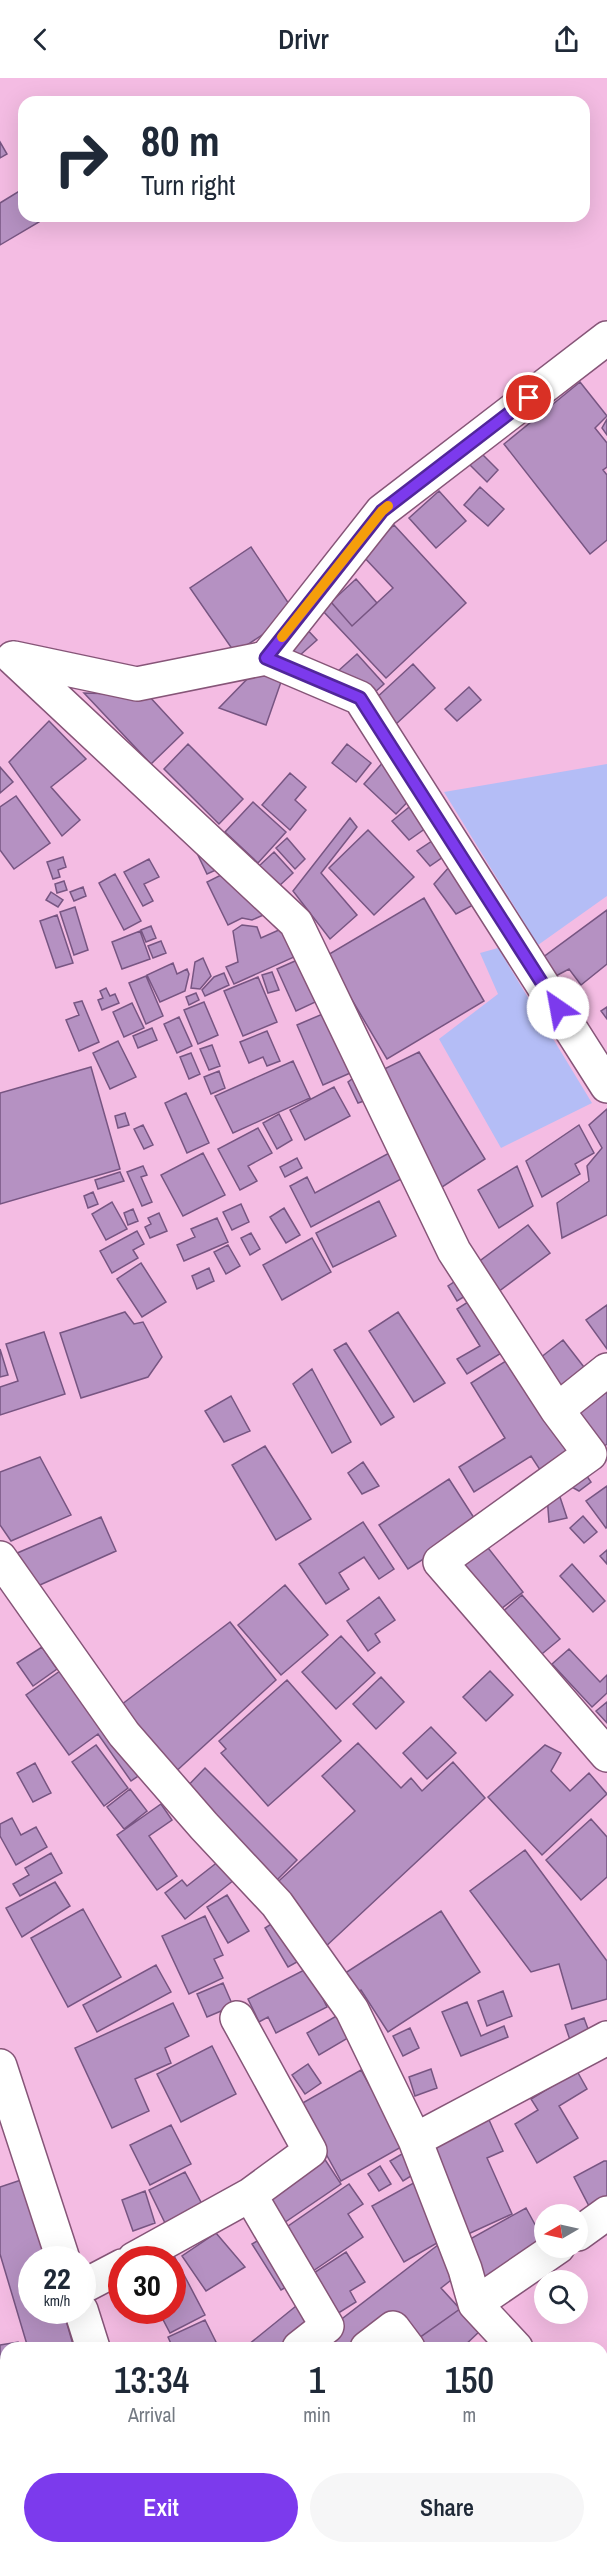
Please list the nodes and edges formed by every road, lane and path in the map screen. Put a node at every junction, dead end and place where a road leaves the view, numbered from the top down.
1 (605, 342) edge
2 (7, 656) edge
3 (266, 658) junction
4 (607, 1086) edge
5 (607, 1370) edge
6 (557, 1410) junction
7 (0, 1558) edge
8 (607, 1755) edge
9 (237, 2018) dead end
10 (607, 2038) edge
11 (0, 2066) edge
12 (415, 2140) junction
13 (250, 2195) junction
14 (607, 2213) edge
15 (588, 2227) edge
16 (59, 2246) edge
17 (158, 2246) edge
18 (542, 2258) edge
19 (476, 2304) junction
20 (85, 2324) edge
21 (91, 2342) edge
22 (307, 2342) edge
23 (375, 2342) edge
24 (404, 2342) edge
25 (511, 2342) edge

1 - 3 street
2 - 3 street
2 - 6 street
3 - 4 street
5 - 6 street
6 - 8 street
7 - 12 street
9 - 13 street
10 - 12 street
11 - 16 street
12 - 19 street
13 - 17 street
13 - 22 street
14 - 15 street
18 - 19 street
19 - 25 street
20 - 21 street
23 - 24 street

